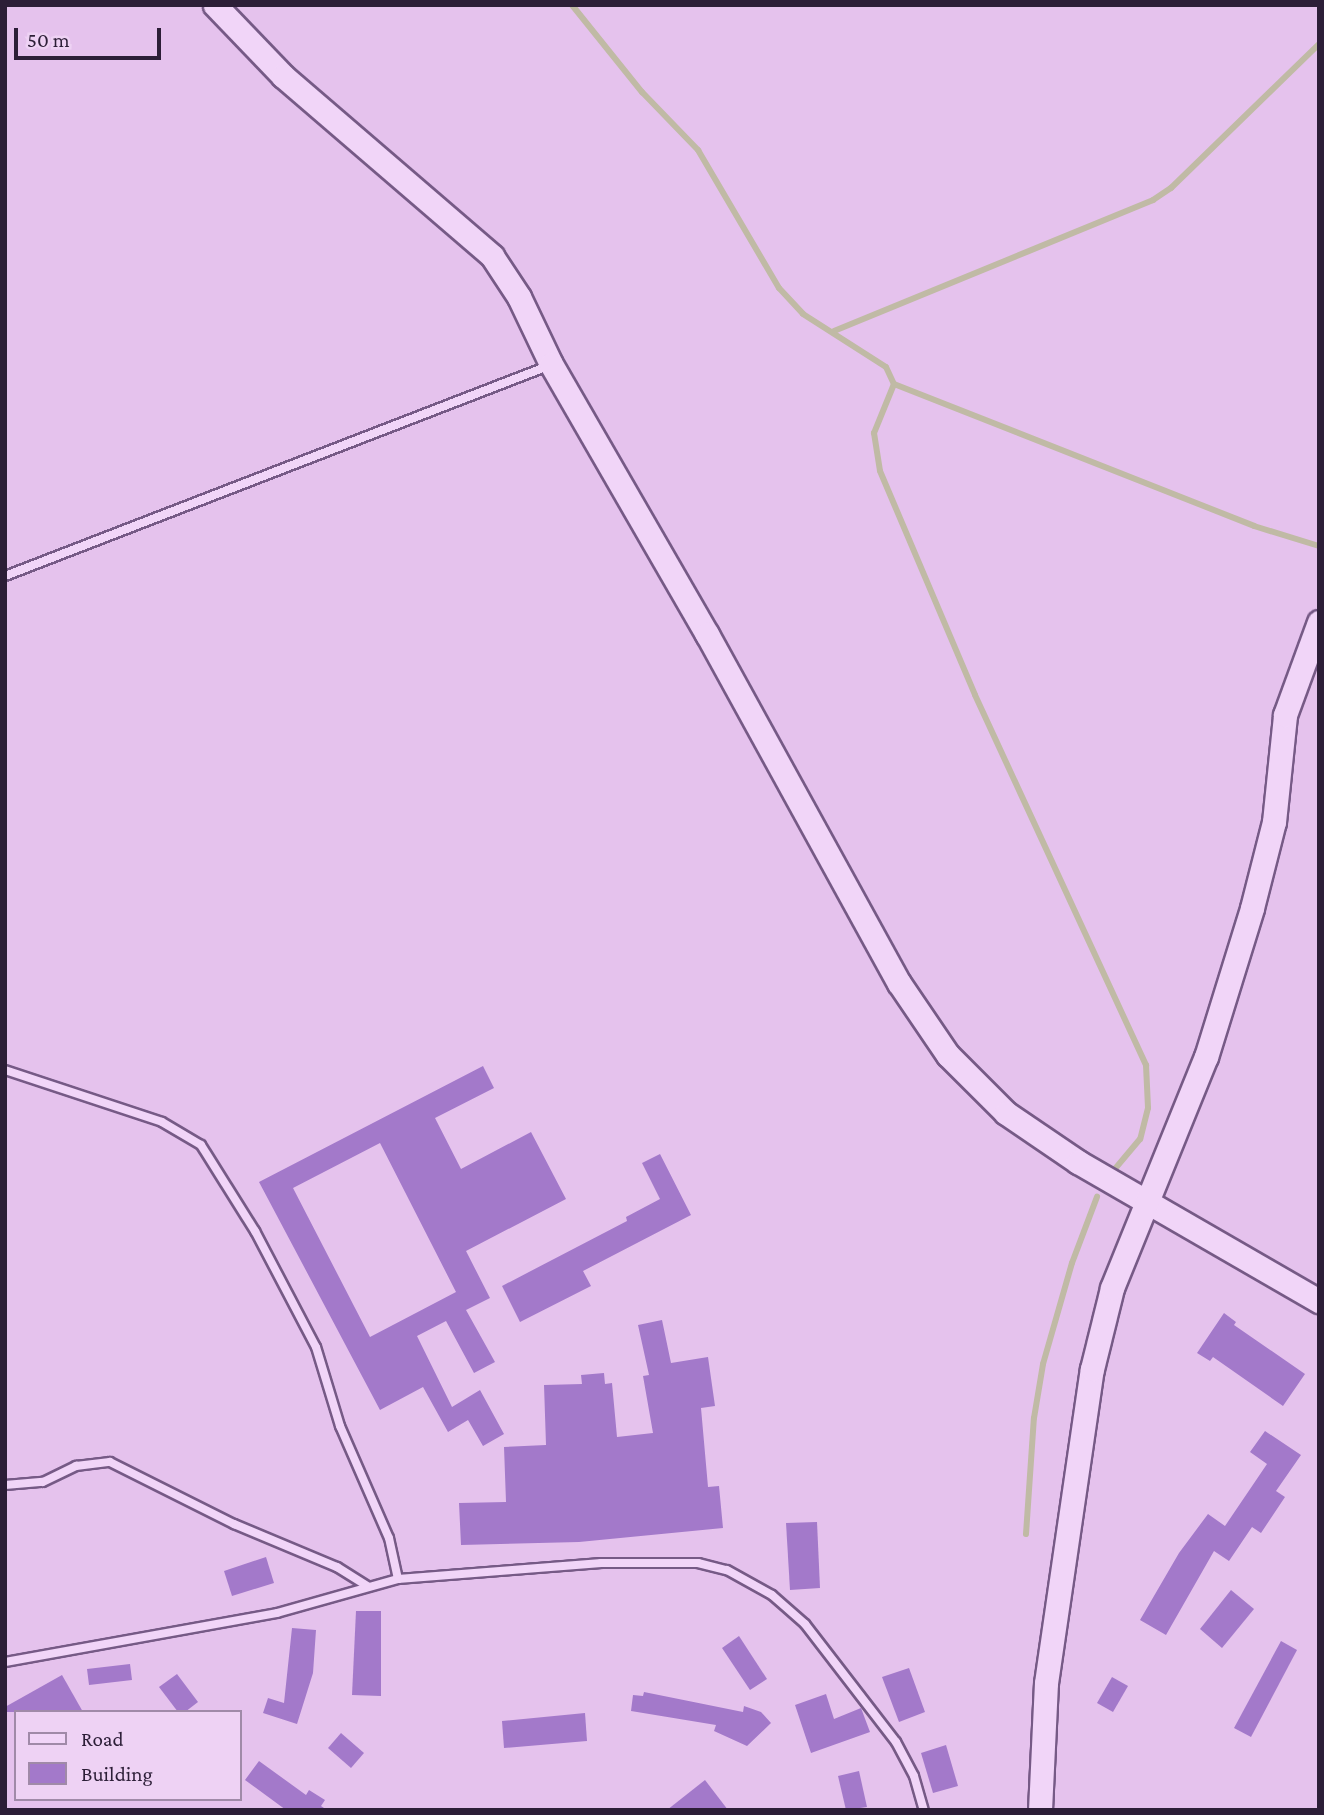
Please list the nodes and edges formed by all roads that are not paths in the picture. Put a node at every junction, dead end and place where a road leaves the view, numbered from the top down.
1 (215, 5) edge
2 (551, 365) junction
3 (5, 576) edge
4 (1319, 622) edge
5 (5, 1070) edge
6 (1148, 1205) junction
7 (1319, 1301) edge
8 (5, 1485) edge
9 (398, 1579) junction
10 (368, 1586) junction
11 (5, 1662) edge
12 (924, 1810) edge
13 (1040, 1810) edge

1 - 2 street
2 - 3 lane
2 - 6 street
4 - 6 street
5 - 9 lane
6 - 7 street
6 - 13 street
8 - 10 lane
9 - 10 lane
9 - 12 lane
10 - 11 lane

